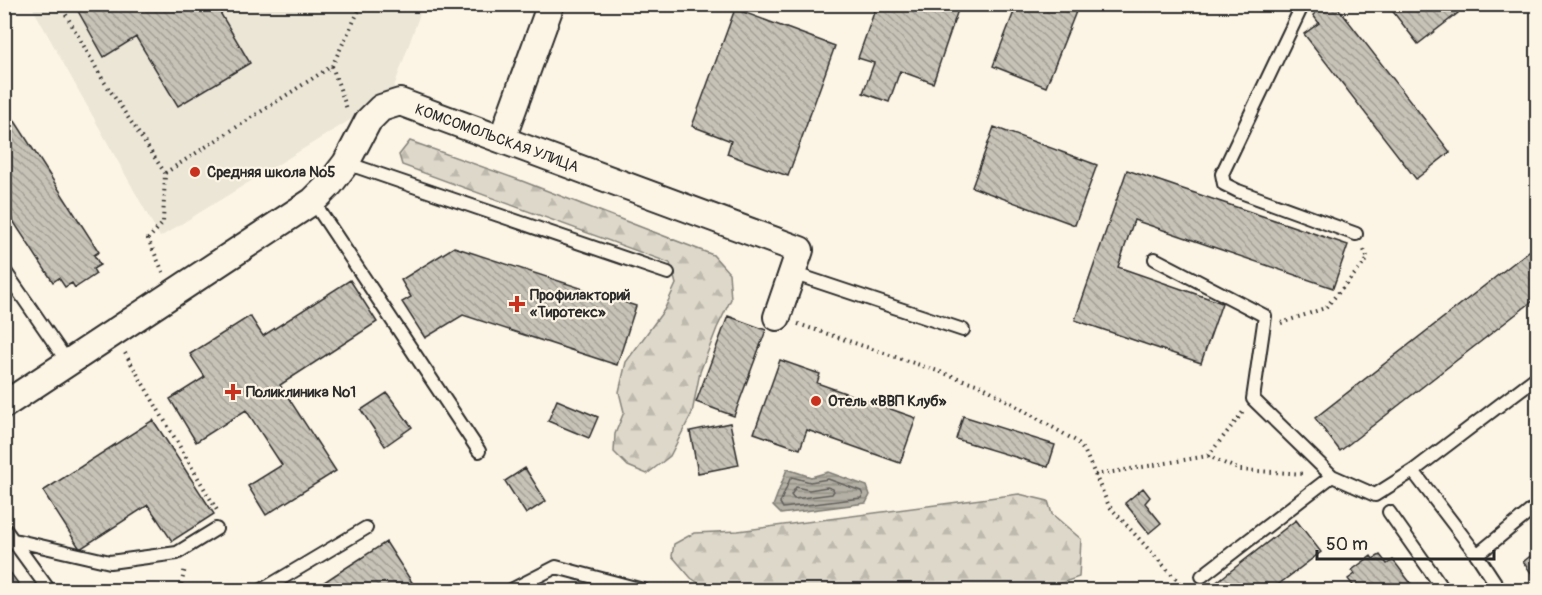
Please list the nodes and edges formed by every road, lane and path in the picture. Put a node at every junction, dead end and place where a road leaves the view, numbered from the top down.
1 (60, 4) edge
2 (362, 4) edge
3 (551, 4) edge
4 (1303, 4) edge
5 (332, 66) junction
6 (350, 120) dead end
7 (502, 139) junction
8 (346, 163) junction
9 (165, 173) junction
10 (314, 201) junction
11 (1356, 234) joint
12 (1155, 258) dead end
13 (4, 270) edge
14 (668, 273) dead end
15 (792, 273) junction
16 (166, 279) dead end
17 (777, 317) joint
18 (963, 330) dead end
19 (1263, 330) junction
20 (114, 334) junction
21 (69, 364) junction
22 (1538, 376) edge
23 (1253, 399) junction
24 (4, 405) edge
25 (478, 451) dead end
26 (1208, 456) junction
27 (1413, 471) junction
28 (1095, 475) junction
29 (1332, 476) junction
30 (1538, 505) edge
31 (1389, 512) dead end
32 (220, 524) joint
33 (4, 528) edge
34 (366, 528) dead end
35 (14, 540) junction
36 (1477, 555) junction
37 (186, 567) dead end
38 (1202, 576) dead end
39 (50, 591) edge
40 (180, 591) edge
41 (262, 591) edge
42 (511, 591) edge
43 (642, 591) edge
44 (1186, 591) edge
45 (1444, 591) edge
46 (1500, 591) edge

1 - 9 path
2 - 5 path
3 - 7 street
4 - 11 lane
5 - 6 path
5 - 9 path
7 - 8 street, КОМСОМОЛЬСКАЯ УЛИЦА
7 - 15 street, КОМСОМОЛЬСКАЯ УЛИЦА
8 - 10 street, КОМСОМОЛЬСКАЯ УЛИЦА
8 - 14 lane
9 - 16 path
10 - 20 street, КОМСОМОЛЬСКАЯ УЛИЦА
10 - 25 lane
11 - 19 path
12 - 19 lane
13 - 21 lane
15 - 17 street, КОМСОМОЛЬСКАЯ УЛИЦА
15 - 18 lane
17 - 28 path
19 - 23 lane
20 - 21 street, КОМСОМОЛЬСКАЯ УЛИЦА
20 - 32 path
21 - 24 street, КОМСОМОЛЬСКАЯ УЛИЦА
22 - 27 lane
23 - 26 path
23 - 29 lane
26 - 28 path
26 - 29 path
27 - 29 lane
27 - 36 lane
28 - 44 path
29 - 38 lane
30 - 36 lane
31 - 45 lane
32 - 35 lane
33 - 35 lane
34 - 41 lane
35 - 39 lane
36 - 46 lane
37 - 40 path
42 - 43 lane

